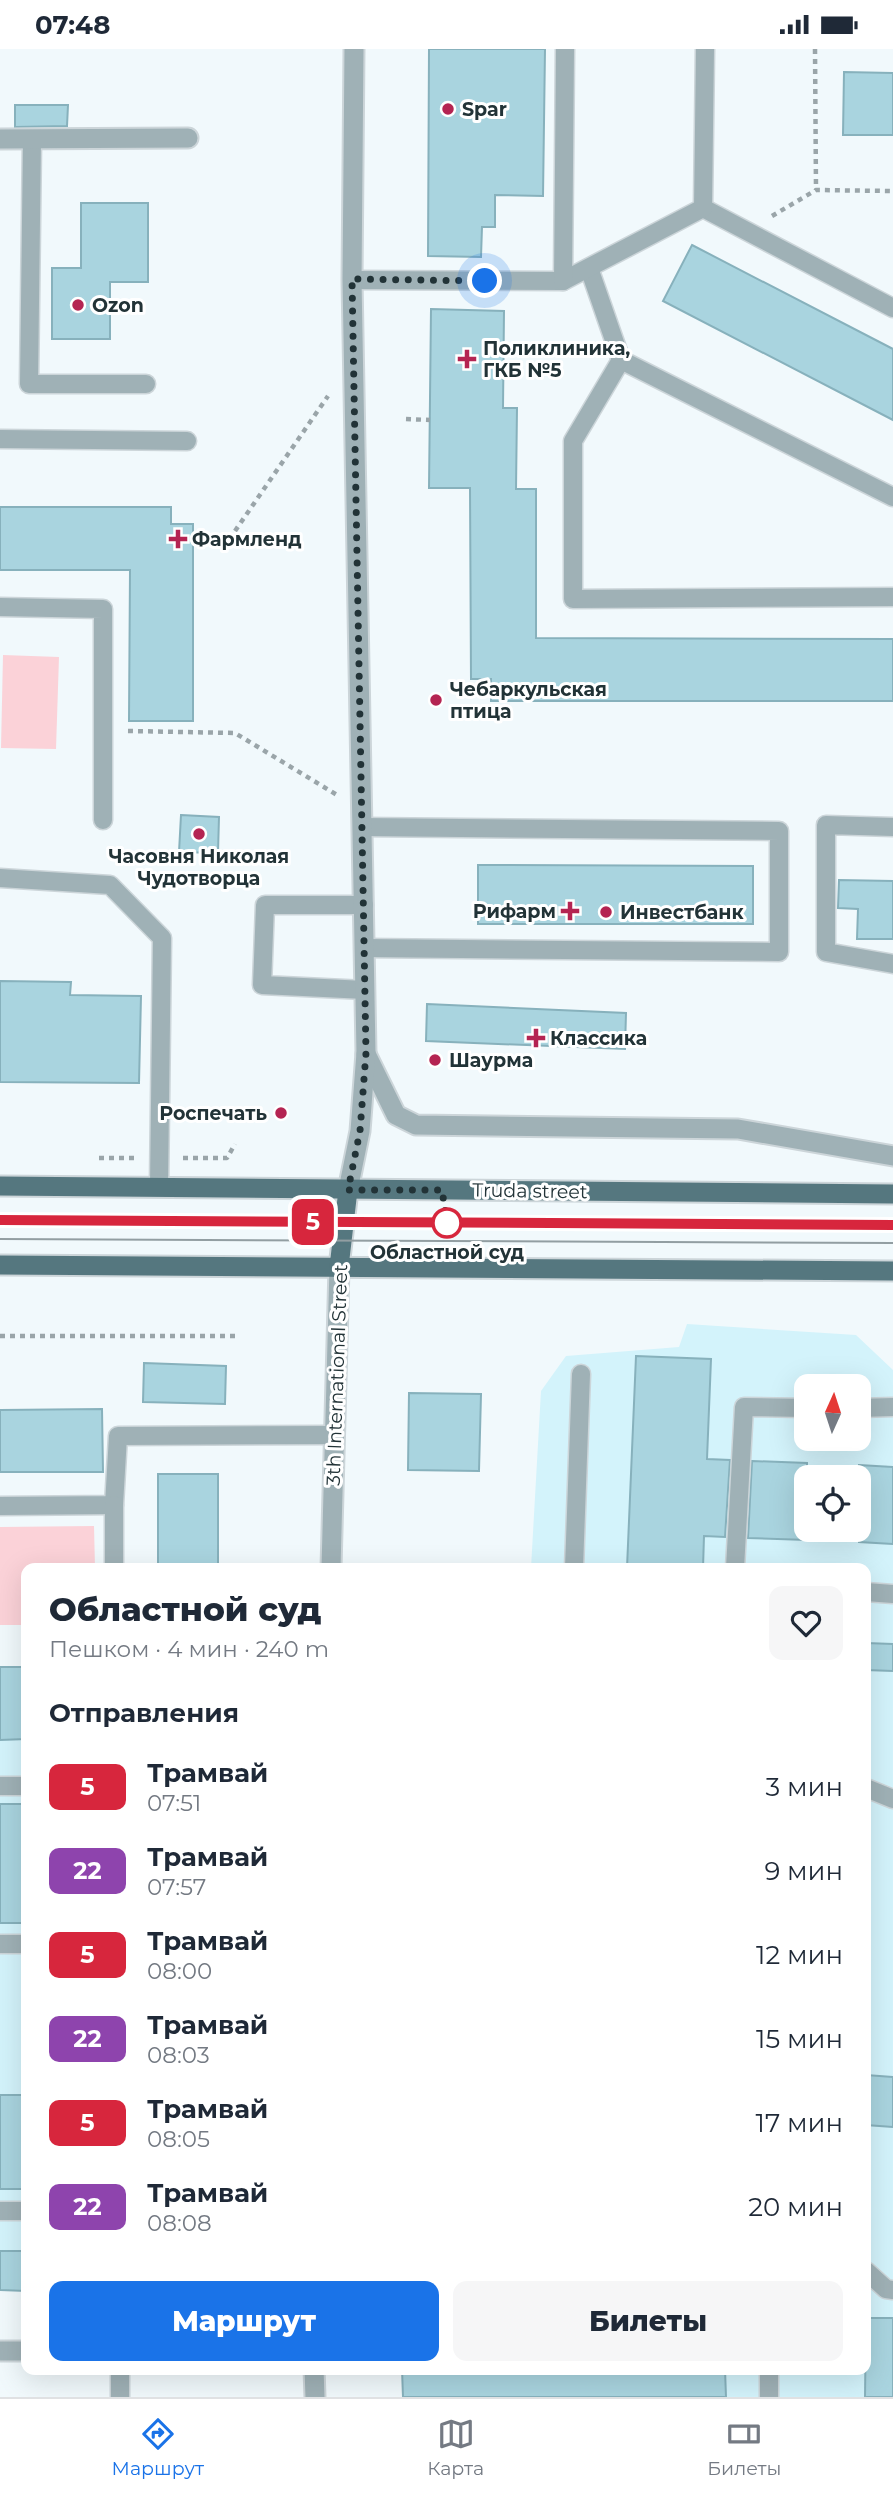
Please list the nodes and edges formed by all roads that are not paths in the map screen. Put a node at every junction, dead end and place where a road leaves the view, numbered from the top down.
1 (354, 49) edge
2 (565, 49) edge
3 (705, 49) edge
4 (188, 138) dead end
5 (0, 139) edge
6 (32, 139) junction
7 (704, 208) junction
8 (589, 268) junction
9 (352, 279) junction
10 (563, 282) junction
11 (893, 307) edge
12 (621, 360) junction
13 (146, 384) dead end
14 (0, 439) edge
15 (187, 441) dead end
16 (893, 497) edge
17 (893, 597) edge
18 (0, 607) edge
19 (363, 819) junction
20 (103, 820) dead end
21 (893, 827) edge
22 (0, 878) edge
23 (364, 905) junction
24 (365, 948) junction
25 (893, 964) edge
26 (365, 990) junction
27 (366, 1053) junction
28 (893, 1156) edge
29 (0, 1186) edge
30 (159, 1187) junction
31 (348, 1190) junction
32 (893, 1194) edge
33 (0, 1265) edge
34 (339, 1267) junction
35 (893, 1271) edge
36 (581, 1374) dead end
37 (893, 1407) edge
38 (794, 1408) edge
39 (872, 1408) edge
40 (334, 1435) junction
41 (114, 1505) junction
42 (0, 1506) edge
43 (114, 1563) edge
44 (331, 1563) edge
45 (574, 1563) edge
46 (735, 1563) edge
47 (871, 1592) edge
48 (893, 1594) edge
49 (0, 1786) edge
50 (21, 1786) edge
51 (871, 1790) edge
52 (893, 1799) edge
53 (0, 1944) edge
54 (21, 1944) edge
55 (0, 2211) edge
56 (21, 2211) edge
57 (871, 2275) edge
58 (893, 2290) edge
59 (0, 2351) edge
60 (21, 2351) edge
61 (120, 2375) edge
62 (314, 2375) edge
63 (769, 2375) edge
64 (120, 2397) edge
65 (315, 2397) edge
66 (769, 2397) edge

1 - 9 street, 3th International Street
2 - 10 lane
3 - 7 lane
4 - 6 street
5 - 6 street
6 - 13 lane
7 - 8 lane
7 - 11 lane
8 - 10 lane
8 - 12 lane
9 - 10 lane
9 - 19 street, 3th International Street
12 - 16 lane
12 - 17 lane
14 - 15 lane
18 - 20 lane
19 - 23 street, 3th International Street
19 - 24 lane
21 - 25 lane
22 - 30 lane
23 - 24 street, 3th International Street
23 - 26 lane
24 - 26 street, 3th International Street
26 - 27 street, 3th International Street
27 - 28 street
27 - 31 street, 3th International Street
29 - 30 main road, Truda street
30 - 31 main road, Truda street
31 - 32 main road, Truda street
31 - 34 main road, 3th International Street
33 - 34 main road
34 - 35 main road
34 - 40 street, 3th International Street
36 - 45 lane
37 - 39 lane
38 - 46 lane
40 - 41 lane
40 - 44 street, 3th International Street
41 - 42 lane
41 - 43 lane
47 - 48 lane
49 - 50 lane
51 - 52 lane
53 - 54 lane
55 - 56 lane
57 - 58 lane
59 - 60 street
61 - 64 lane
62 - 65 street
63 - 66 lane

